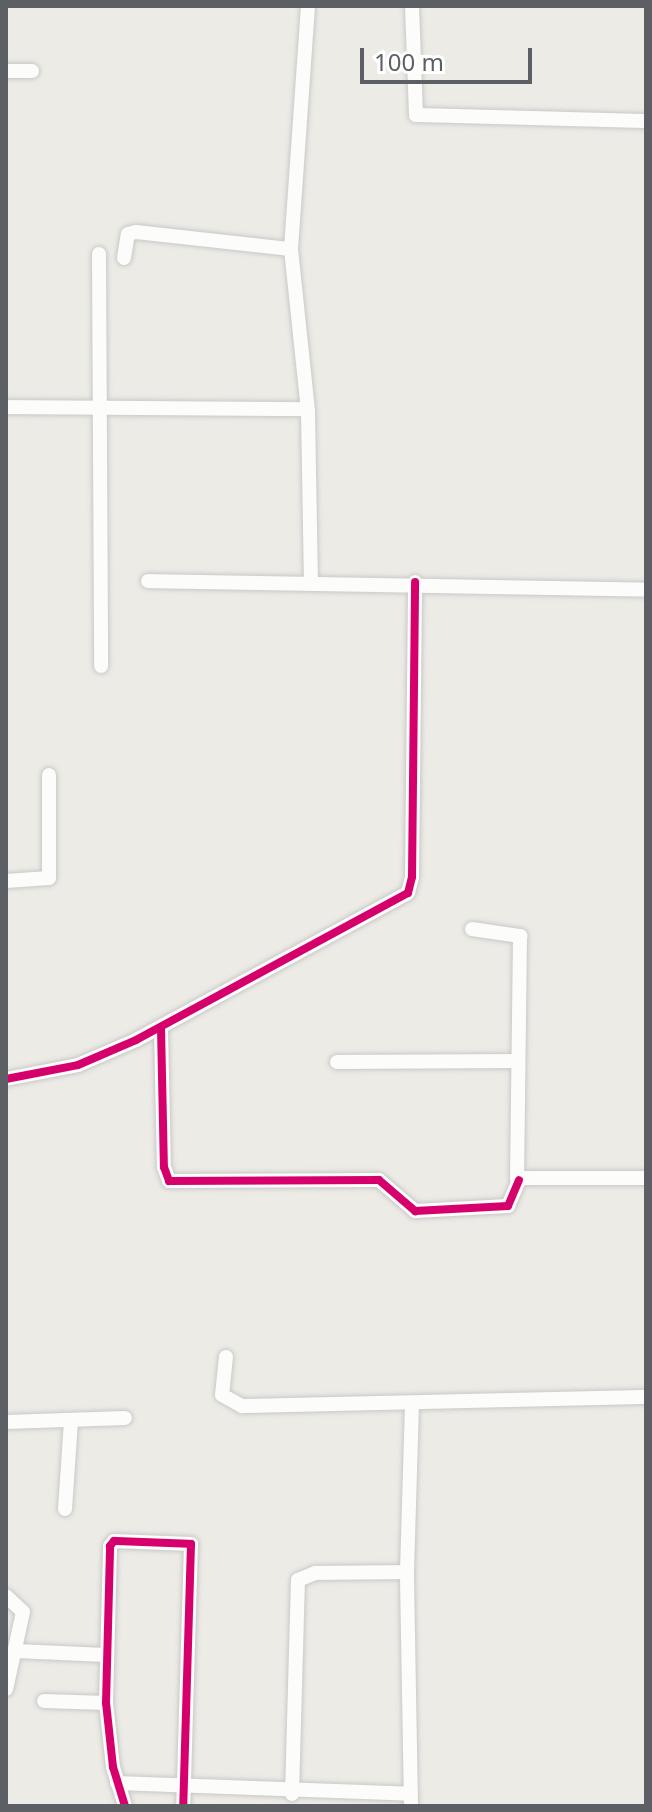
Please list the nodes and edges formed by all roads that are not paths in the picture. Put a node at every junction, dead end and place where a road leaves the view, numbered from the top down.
1 (308, 6) edge
2 (412, 6) edge
3 (6, 71) edge
4 (32, 71) dead end
5 (646, 121) edge
6 (291, 249) junction
7 (99, 254) dead end
8 (124, 258) dead end
9 (6, 407) edge
10 (307, 409) junction
11 (100, 410) junction
12 (311, 580) junction
13 (148, 581) dead end
14 (415, 582) junction
15 (646, 590) edge
16 (101, 666) dead end
17 (49, 775) dead end
18 (6, 881) edge
19 (472, 929) dead end
20 (161, 1028) junction
21 (517, 1061) junction
22 (337, 1062) dead end
23 (6, 1079) edge
24 (646, 1178) edge
25 (519, 1180) junction
26 (226, 1357) dead end
27 (646, 1397) edge
28 (412, 1405) junction
29 (125, 1418) dead end
30 (71, 1420) junction
31 (6, 1422) edge
32 (65, 1509) dead end
33 (407, 1572) junction
34 (6, 1596) edge
35 (16, 1651) junction
36 (106, 1655) junction
37 (6, 1689) edge
38 (44, 1701) dead end
39 (106, 1703) junction
40 (117, 1783) junction
41 (183, 1787) junction
42 (292, 1794) junction
43 (411, 1800) edge
44 (125, 1806) edge
45 (183, 1806) edge

1 - 6 street
2 - 5 street
3 - 4 street
6 - 8 street
6 - 10 street
7 - 11 street
9 - 11 street
10 - 11 street
10 - 12 street
11 - 16 street
12 - 13 street
12 - 14 street
14 - 15 street
14 - 20 street
17 - 18 street
19 - 21 street
20 - 23 street
20 - 25 street
21 - 22 street
21 - 25 street
24 - 25 street
26 - 28 street
27 - 28 street
28 - 33 street
29 - 30 street
30 - 31 street
30 - 32 street
33 - 42 street
33 - 43 street
34 - 35 street
35 - 36 street
35 - 37 street
36 - 39 street
36 - 41 street
38 - 39 street
39 - 40 street
40 - 41 street
40 - 44 street
41 - 42 street
41 - 45 street
42 - 43 street

